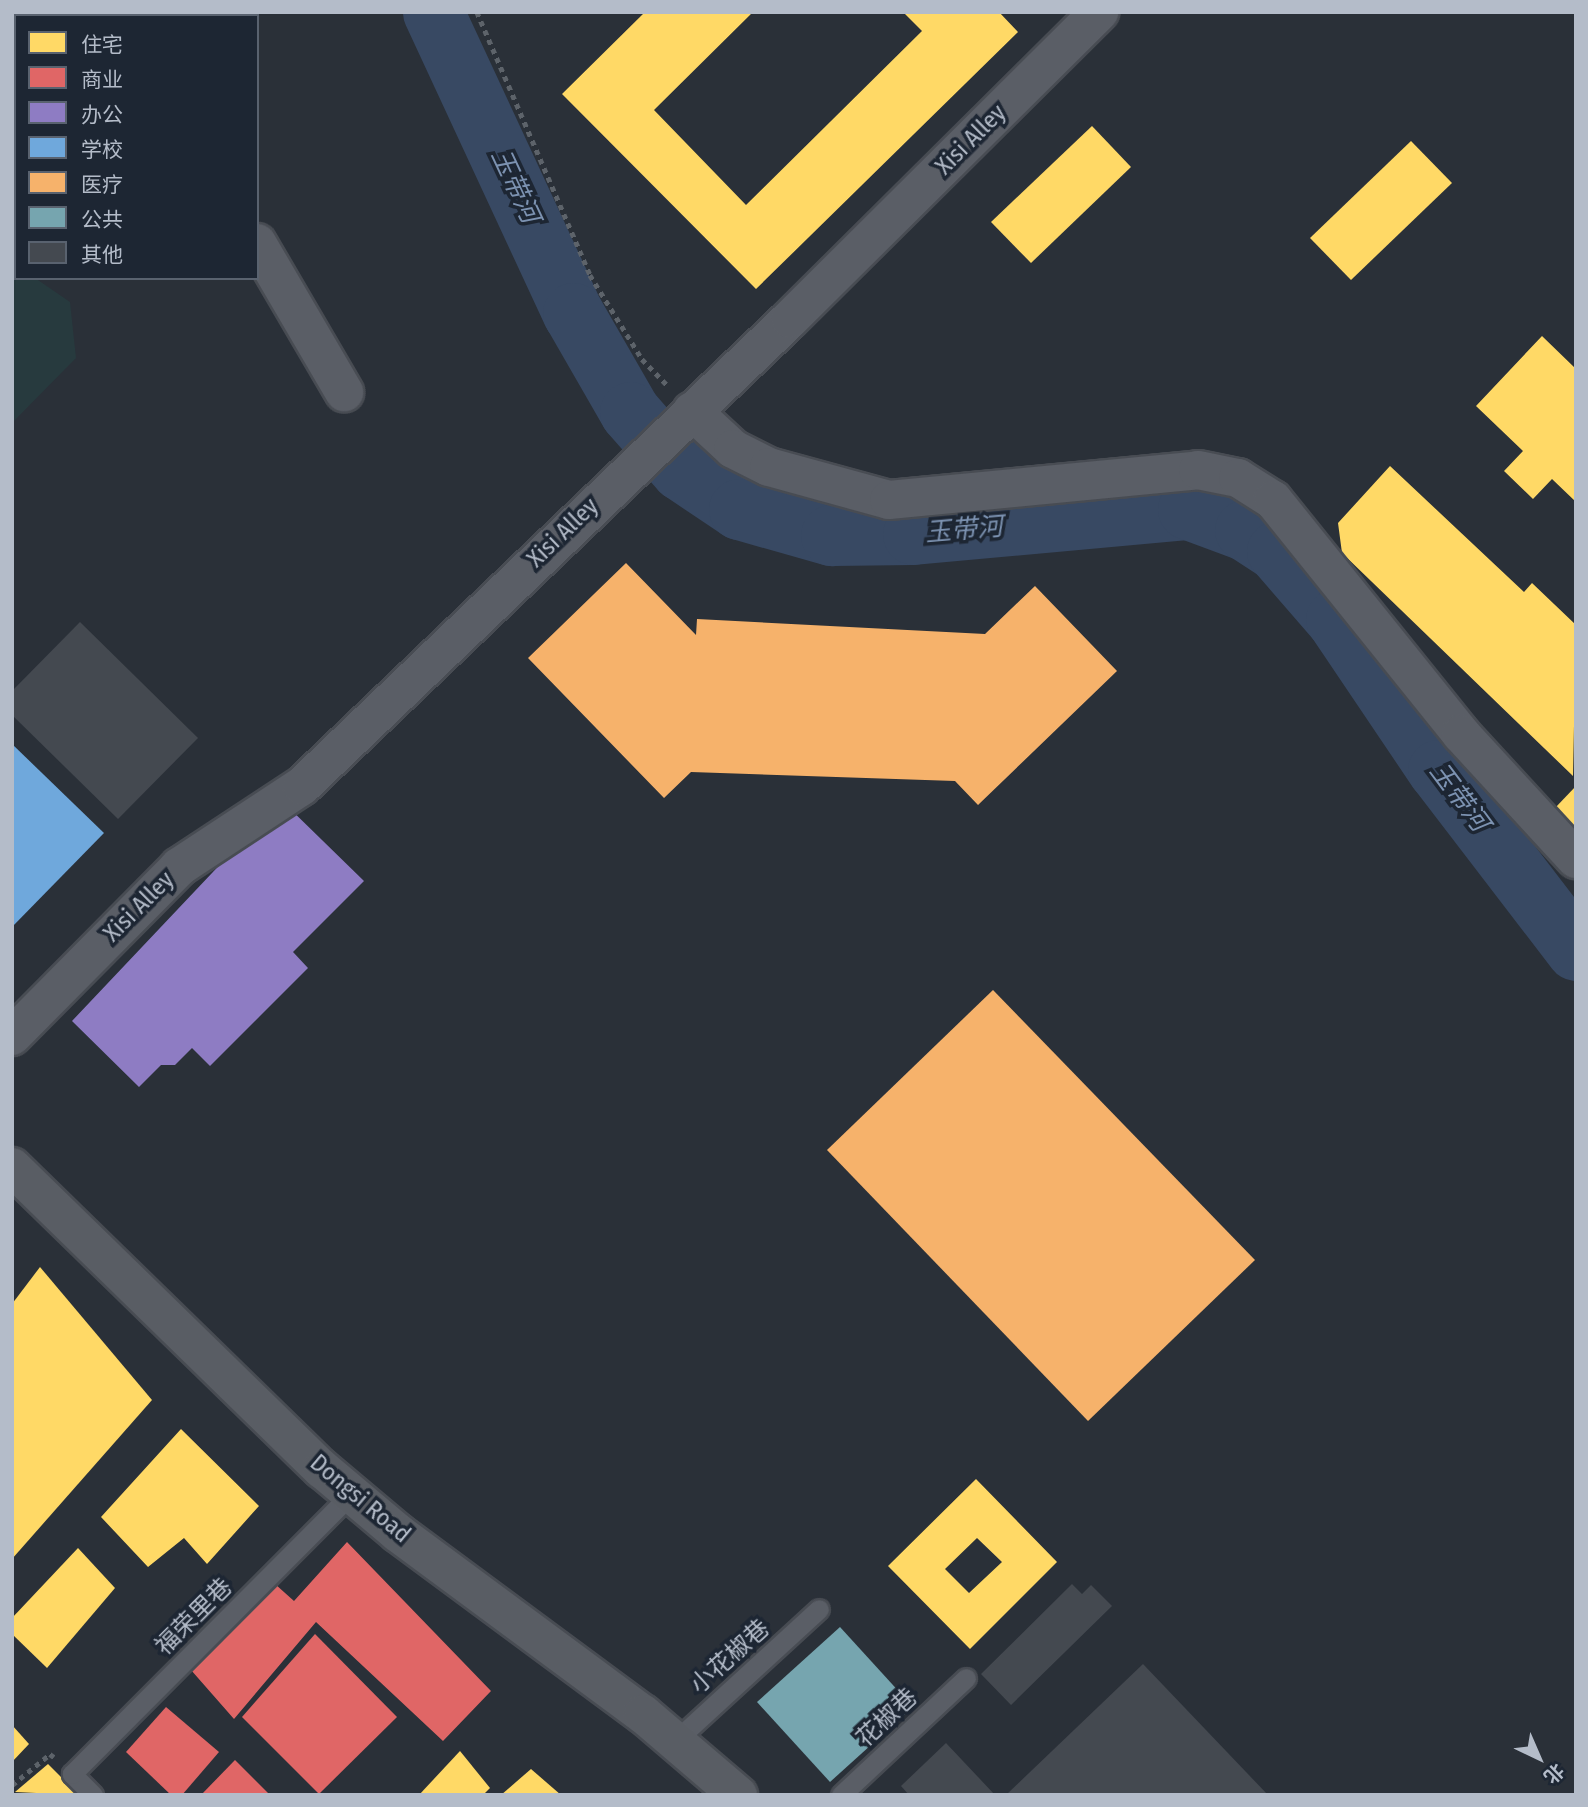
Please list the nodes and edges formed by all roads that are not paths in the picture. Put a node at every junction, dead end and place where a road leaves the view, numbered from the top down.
1 (1100, 12) edge
2 (259, 246) edge
3 (344, 392) dead end
4 (692, 411) junction
5 (1576, 859) edge
6 (12, 1036) edge
7 (12, 1167) edge
8 (351, 1494) junction
9 (819, 1609) dead end
10 (966, 1678) dead end
11 (675, 1741) junction
12 (93, 1795) edge
13 (738, 1795) edge
14 (841, 1795) edge

1 - 4 street, Xisi Alley
2 - 3 street
4 - 5 street
4 - 6 street, Xisi Alley
7 - 8 street, Dongsi Road
8 - 11 street, Dongsi Road
8 - 12 lane, 福荣里巷
9 - 11 lane, 小花椒巷
10 - 14 lane, 花椒巷
11 - 13 street, Dongsi Road

